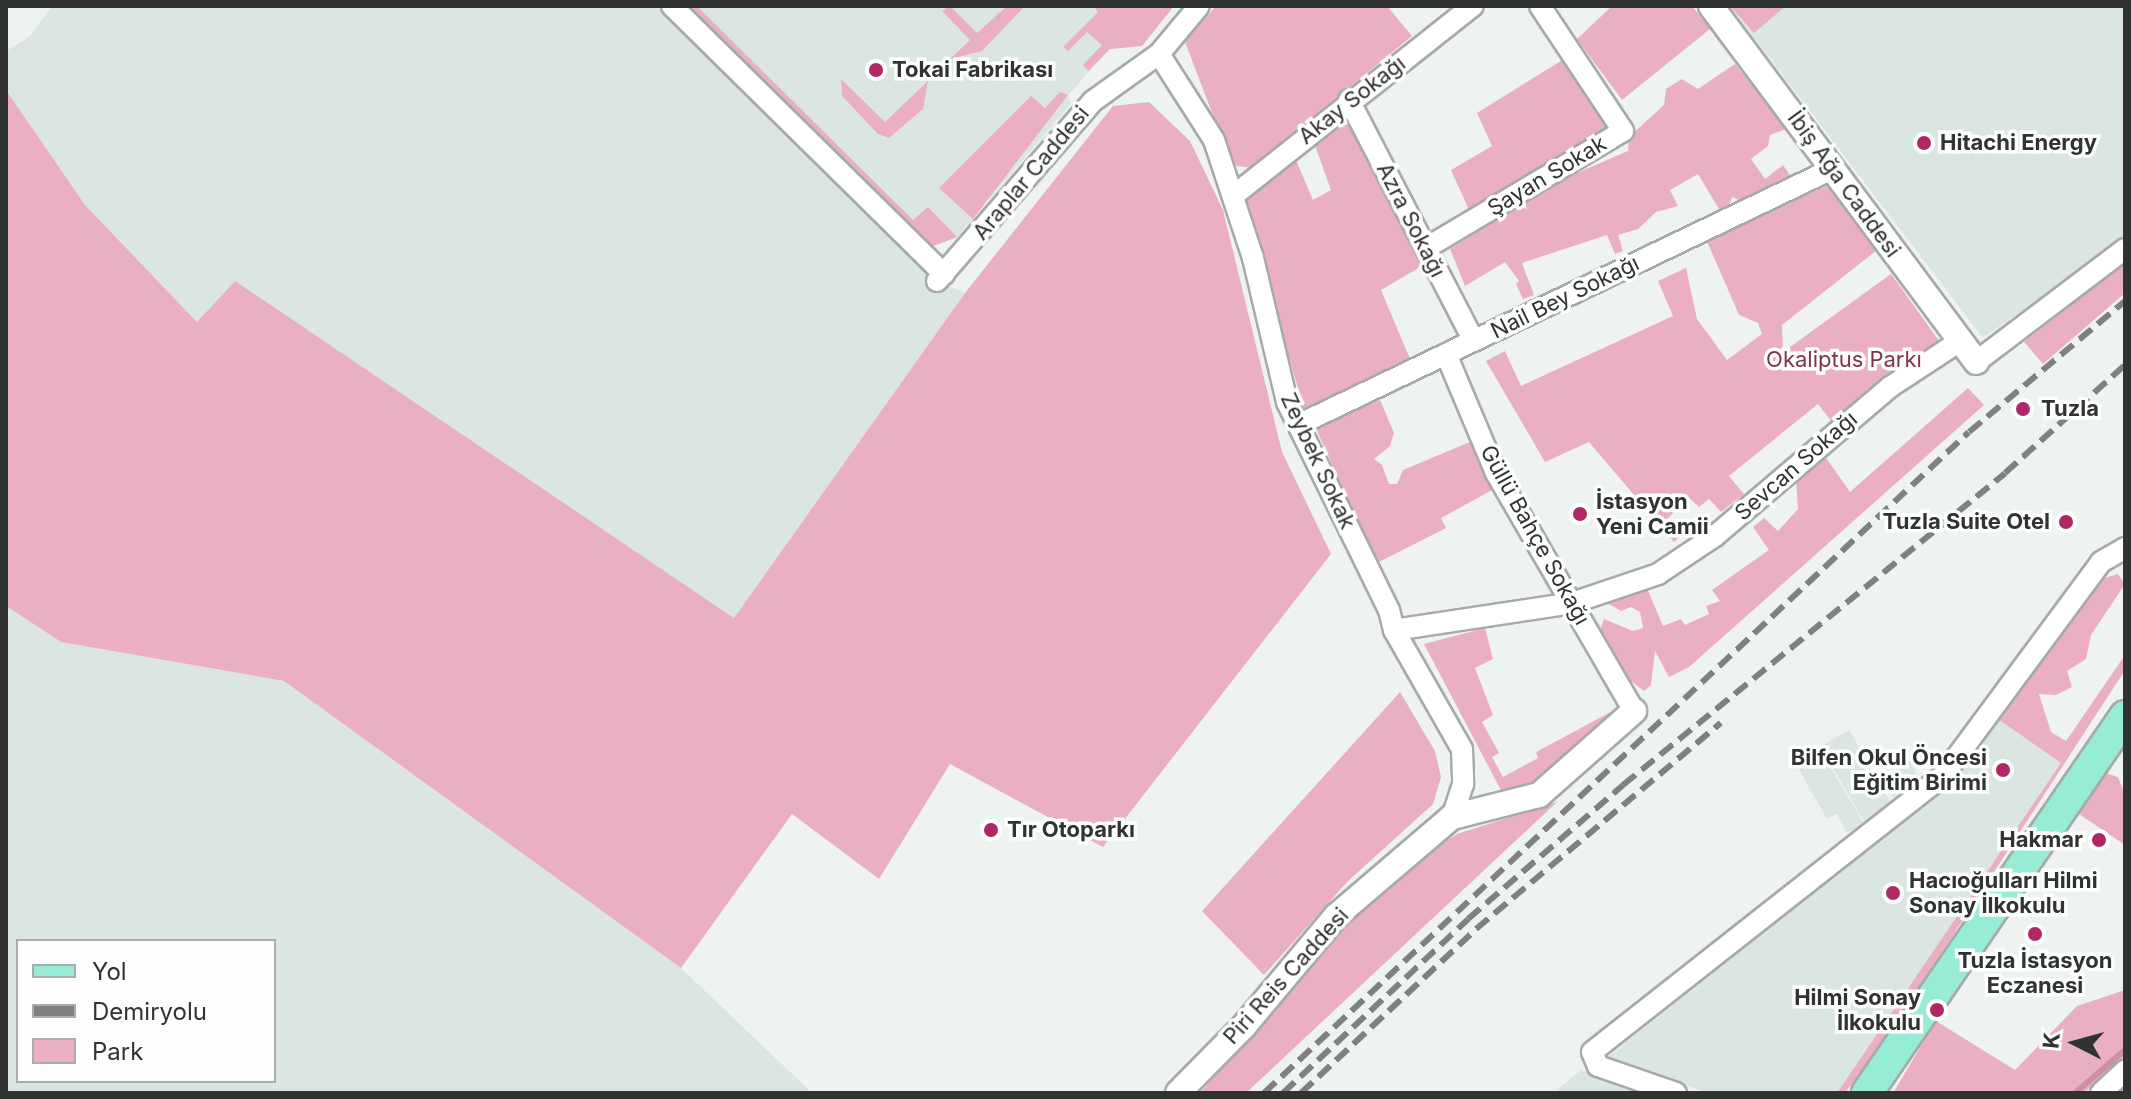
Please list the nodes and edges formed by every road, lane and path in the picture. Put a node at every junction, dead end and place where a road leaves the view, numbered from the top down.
1 (672, 6) edge
2 (1199, 6) edge
3 (1473, 6) edge
4 (1540, 6) edge
5 (1711, 6) edge
6 (1159, 54) junction
7 (1349, 100) junction
8 (1832, 169) junction
9 (1233, 196) junction
10 (1426, 248) junction
11 (2125, 249) edge
12 (1474, 341) junction
13 (1960, 341) junction
14 (1446, 354) junction
15 (1976, 362) joint
16 (1298, 425) junction
17 (2125, 548) edge
18 (1572, 603) junction
19 (1394, 630) junction
20 (1634, 711) joint
21 (2125, 716) edge
22 (1452, 817) junction
23 (2125, 1071) edge
24 (1178, 1093) edge
25 (1676, 1093) edge
26 (1867, 1093) edge
27 (2101, 1093) edge

1 - 6 street, Araplar Caddesi
2 - 6 street, Araplar Caddesi
3 - 7 street, Akay Sokağı
4 - 10 street, Şayan Sokak
5 - 8 street, İbiş Ağa Caddesi
6 - 9 street, Zeybek Sokak
7 - 9 street, Akay Sokağı
7 - 10 street, Azra Sokağı
8 - 12 street, Nail Bey Sokağı
8 - 13 street, İbiş Ağa Caddesi
9 - 16 street, Zeybek Sokak
10 - 12 street, Azra Sokağı
11 - 15 street
12 - 14 street, Nail Bey Sokağı
13 - 15 street, İbiş Ağa Caddesi
13 - 18 street, Sevcan Sokağı
14 - 16 street, Nail Bey Sokağı
14 - 18 street, Güllü Bahçe Sokağı
16 - 19 street, Zeybek Sokak
17 - 25 street
18 - 19 street, Sevcan Sokağı
18 - 20 street, Güllü Bahçe Sokağı
19 - 22 street, Zeybek Sokak
20 - 22 street, Piri Reis Caddesi
21 - 26 main road
22 - 24 street, Piri Reis Caddesi
23 - 27 street

